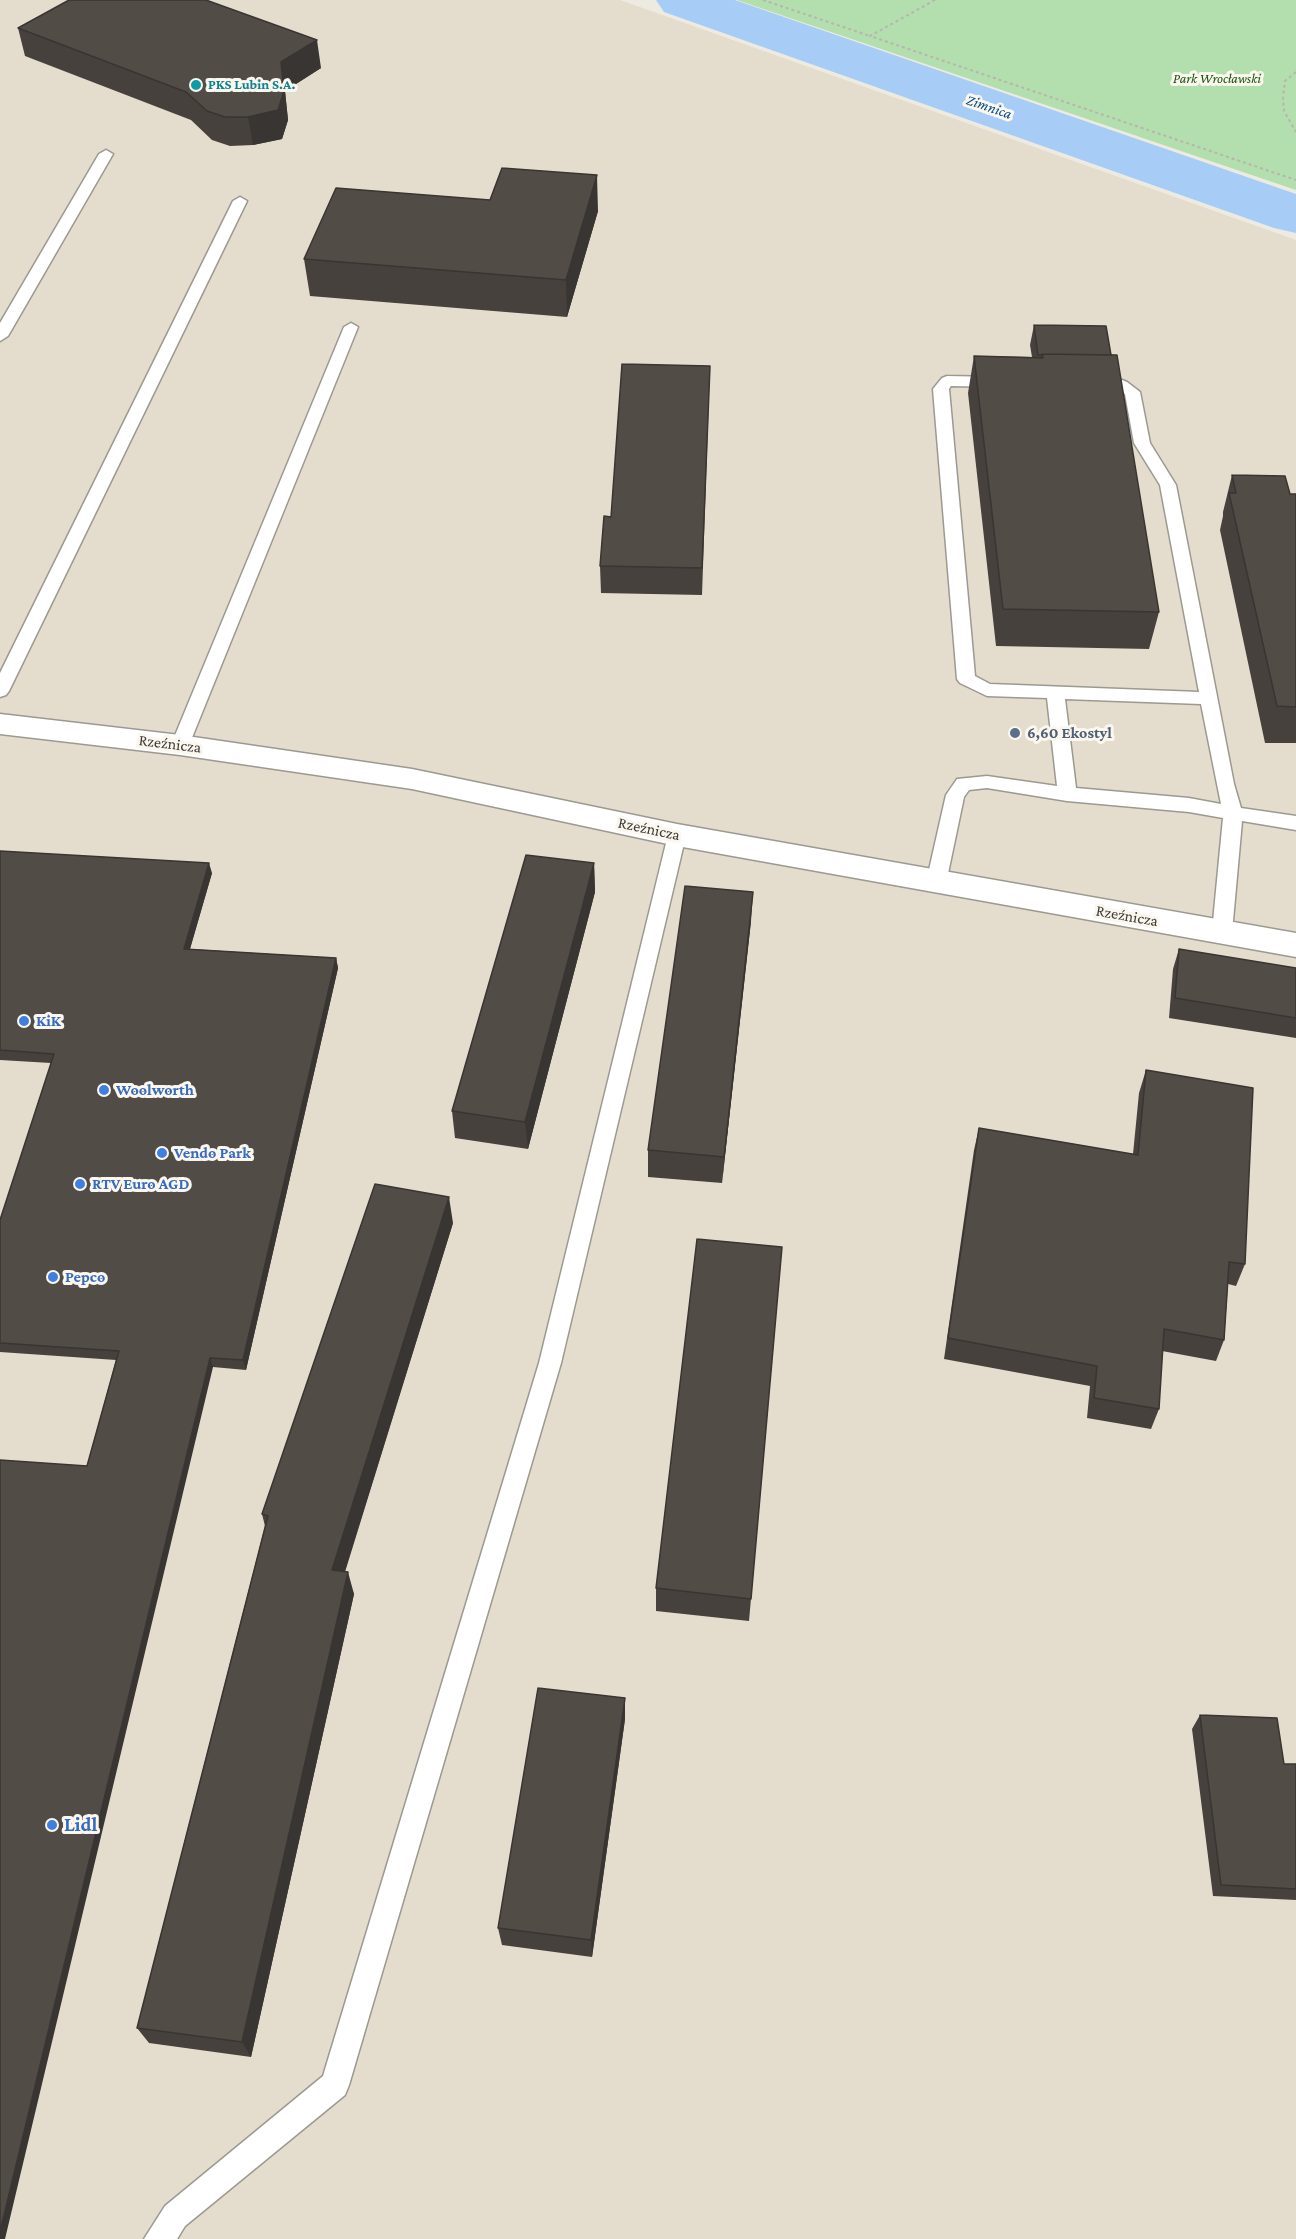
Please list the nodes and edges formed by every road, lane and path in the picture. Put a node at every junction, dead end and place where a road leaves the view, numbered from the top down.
1 (763, 0) edge
2 (935, 0) edge
3 (770, 1) edge
4 (870, 36) junction
5 (1296, 72) edge
6 (1296, 132) edge
7 (105, 154) dead end
8 (1296, 180) edge
9 (240, 201) dead end
10 (351, 327) dead end
11 (0, 336) edge
12 (1017, 383) edge
13 (1075, 384) edge
14 (0, 691) edge
15 (1055, 692) junction
16 (1208, 698) junction
17 (0, 724) edge
18 (180, 745) junction
19 (1067, 794) junction
20 (1233, 813) junction
21 (1296, 823) edge
22 (677, 835) junction
23 (936, 883) junction
24 (1222, 932) junction
25 (1296, 945) edge
26 (159, 2239) edge

1 - 3 path
2 - 4 path
3 - 4 path
4 - 8 path
5 - 6 path
7 - 11 lane
9 - 14 lane
10 - 18 lane
12 - 15 lane
13 - 16 lane
15 - 16 lane
15 - 19 lane
16 - 20 lane
17 - 18 street, Rzeźnicza
18 - 22 street, Rzeźnicza
19 - 20 lane
19 - 23 lane
20 - 21 lane
20 - 24 lane
22 - 23 street, Rzeźnicza
22 - 26 lane
23 - 24 street, Rzeźnicza
24 - 25 street, Rzeźnicza

